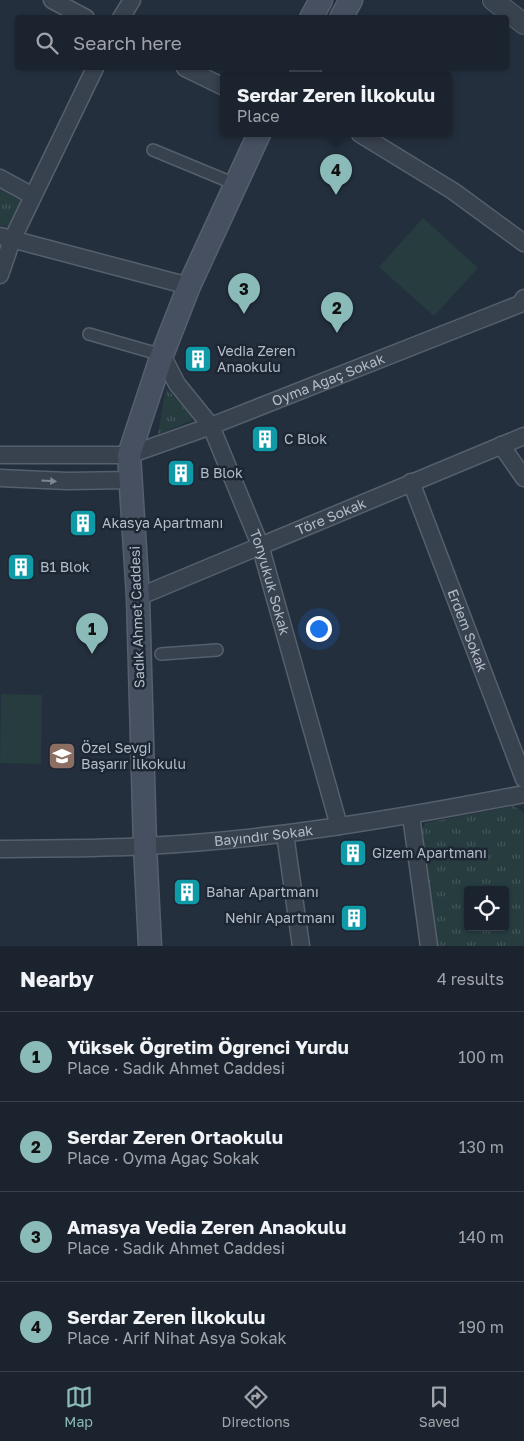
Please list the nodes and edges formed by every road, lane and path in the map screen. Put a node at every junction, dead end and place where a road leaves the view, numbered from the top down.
1 (52, 0) edge
2 (132, 0) edge
3 (321, 0) edge
4 (351, 0) edge
5 (493, 0) edge
6 (80, 15) edge
7 (123, 15) edge
8 (313, 15) edge
9 (343, 15) edge
10 (524, 24) edge
11 (94, 70) edge
12 (189, 70) edge
13 (220, 85) edge
14 (258, 137) edge
15 (365, 137) edge
16 (153, 150) dead end
17 (0, 178) edge
18 (235, 184) junction
19 (33, 196) junction
20 (6, 238) edge
21 (524, 244) edge
22 (0, 275) edge
23 (189, 286) junction
24 (524, 298) edge
25 (89, 334) dead end
26 (162, 356) junction
27 (211, 426) junction
28 (524, 436) edge
29 (501, 445) junction
30 (0, 455) edge
31 (130, 455) junction
32 (0, 478) edge
33 (524, 478) edge
34 (130, 480) junction
35 (411, 482) junction
36 (260, 545) junction
37 (138, 597) junction
38 (217, 650) dead end
39 (152, 654) junction
40 (524, 778) edge
41 (524, 794) edge
42 (411, 816) junction
43 (338, 826) junction
44 (285, 834) junction
45 (145, 846) junction
46 (0, 849) edge
47 (150, 946) edge
48 (301, 946) edge
49 (429, 946) edge

1 - 6 street
2 - 7 street
3 - 8 main road
4 - 9 main road
5 - 10 street
11 - 19 street
12 - 13 street
14 - 18 main road, Sadık Ahmet Caddesi
15 - 21 street
16 - 18 street
17 - 19 street
18 - 23 main road, Sadık Ahmet Caddesi
19 - 20 street
20 - 22 street
20 - 23 street
23 - 26 main road, Sadık Ahmet Caddesi
24 - 27 street, Oyma Ağaç Sokak
25 - 26 street
26 - 27 street, Tonyukuk Sokak
26 - 31 main road, Sadık Ahmet Caddesi
27 - 31 street, Oyma Ağaç Sokak
27 - 36 street, Tonyukuk Sokak
28 - 29 street, Töre Sokak
29 - 33 street
29 - 35 street, Töre Sokak
30 - 31 street, Oyma Ağaç Sokak
31 - 34 main road, Sadık Ahmet Caddesi
32 -> 34 street
34 - 37 main road, Sadık Ahmet Caddesi
35 - 36 street, Töre Sokak
35 - 40 street, Erdem Sokak
36 - 37 street, Töre Sokak
36 - 43 street, Tonyukuk Sokak
37 - 39 main road, Sadık Ahmet Caddesi
38 - 39 street
39 - 45 main road, Sadık Ahmet Caddesi
41 - 42 street, Bayındır Sokak
42 - 43 street, Bayındır Sokak
42 - 49 street
43 - 44 street, Bayındır Sokak
44 - 45 street, Bayındır Sokak
44 - 48 street
45 - 46 street, Bayındır Sokak
45 - 47 main road, Sadık Ahmet Caddesi

